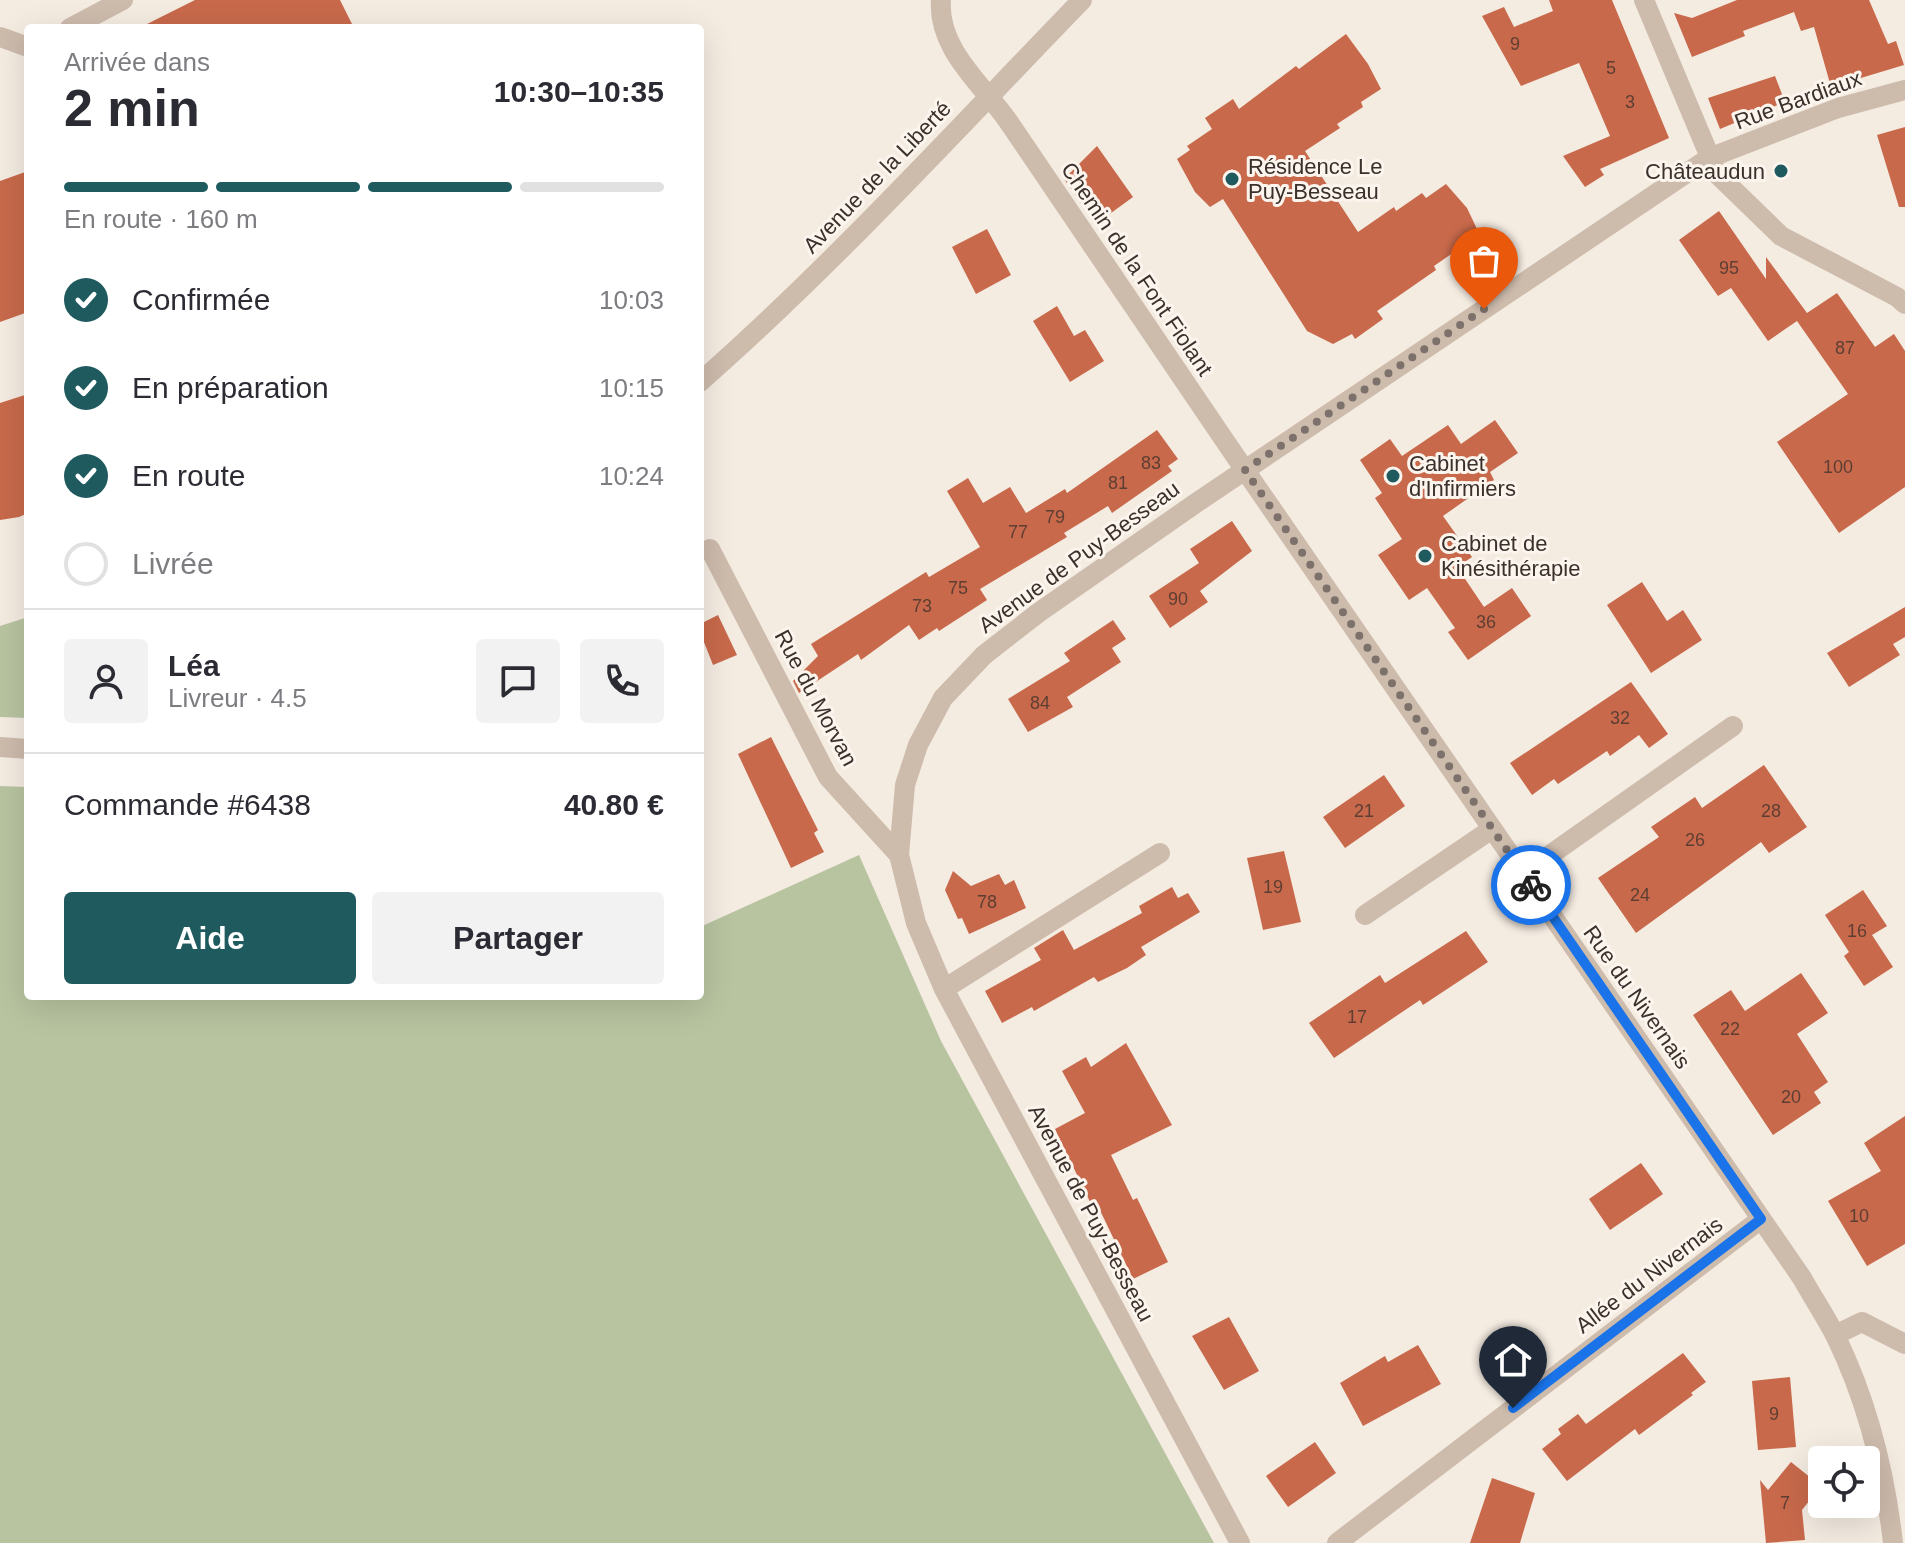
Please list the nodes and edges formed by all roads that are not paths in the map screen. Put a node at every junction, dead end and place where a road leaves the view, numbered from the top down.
1 (123, 0) edge
2 (941, 0) edge
3 (1082, 0) edge
4 (1651, 2) edge
5 (78, 24) edge
6 (0, 37) edge
7 (24, 46) edge
8 (1905, 90) edge
9 (990, 95) junction
10 (1709, 158) junction
11 (1905, 304) edge
12 (704, 378) edge
13 (1245, 470) junction
14 (710, 549) dead end
15 (1733, 726) dead end
16 (0, 747) edge
17 (24, 749) edge
18 (1492, 829) junction
19 (1160, 853) dead end
20 (899, 855) junction
21 (1523, 874) junction
22 (1365, 915) dead end
23 (944, 989) junction
24 (1761, 1219) junction
25 (1835, 1335) junction
26 (1905, 1344) edge
27 (1240, 1543) edge
28 (1337, 1543) edge
29 (1893, 1543) edge

1 - 5 street
2 - 9 street, Chemin de la Font Fiolant
3 - 9 street, Avenue de la Liberté
4 - 10 street
6 - 7 street
8 - 10 street, Rue Bardiaux
9 - 12 street, Avenue de la Liberté
9 - 13 street, Chemin de la Font Fiolant
10 - 11 street
10 - 13 street, Avenue de Puy-Besseau
13 - 18 street, Rue du Nivernais
13 - 20 street, Avenue de Puy-Besseau
14 - 20 street, Rue du Morvan
15 - 21 street
16 - 17 street
18 - 21 street, Rue du Nivernais
18 - 22 street
19 - 23 street
20 - 23 street, Avenue de Puy-Besseau
21 - 24 street, Rue du Nivernais
23 - 27 street, Avenue de Puy-Besseau
24 - 25 street, Rue du Nivernais
24 - 28 street, Allée du Nivernais
25 - 26 street
25 - 29 street, Rue du Nivernais

